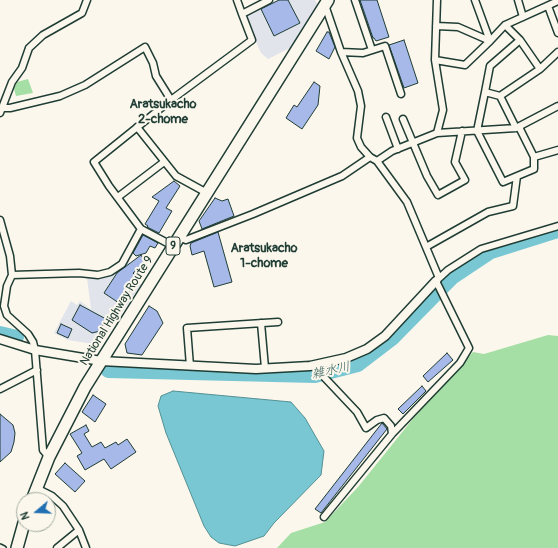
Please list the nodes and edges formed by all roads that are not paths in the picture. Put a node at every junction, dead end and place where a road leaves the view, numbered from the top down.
1 (87, 0) edge
2 (237, 0) edge
3 (269, 0) edge
4 (355, 0) edge
5 (437, 0) edge
6 (475, 0) edge
7 (518, 0) edge
8 (325, 2) edge
9 (558, 2) edge
10 (548, 6) junction
11 (242, 14) junction
12 (523, 17) junction
13 (505, 24) junction
14 (436, 26) junction
15 (558, 33) edge
16 (520, 40) junction
17 (490, 41) junction
18 (372, 50) junction
19 (341, 52) junction
20 (558, 52) edge
21 (436, 60) junction
22 (540, 69) junction
23 (485, 92) junction
24 (401, 94) dead end
25 (500, 96) junction
26 (171, 100) junction
27 (558, 106) edge
28 (1, 110) edge
29 (386, 117) dead end
30 (403, 119) dead end
31 (137, 127) junction
32 (517, 128) junction
33 (462, 131) junction
34 (477, 131) junction
35 (437, 133) junction
36 (413, 142) junction
37 (398, 149) junction
38 (558, 150) edge
39 (370, 157) junction
40 (534, 157) junction
41 (377, 161) junction
42 (164, 162) junction
43 (517, 176) junction
44 (207, 193) junction
45 (118, 197) junction
46 (0, 220) edge
47 (558, 226) edge
48 (141, 229) junction
49 (176, 242) junction
50 (426, 246) junction
51 (12, 275) junction
52 (438, 279) junction
53 (278, 322) dead end
54 (261, 323) junction
55 (0, 339) edge
56 (35, 350) junction
57 (101, 361) junction
58 (322, 364) junction
59 (190, 366) junction
60 (265, 368) junction
61 (37, 370) junction
62 (0, 389) edge
63 (392, 434) junction
64 (49, 457) junction
65 (36, 488) junction
66 (35, 492) edge
67 (324, 517) dead end
68 (79, 530) junction
69 (22, 532) edge
70 (0, 546) edge
71 (20, 546) edge
72 (4, 548) edge
73 (57, 548) edge
74 (86, 548) edge

1 - 28 street
2 - 11 street
3 - 11 street
4 - 18 street
5 - 14 street
6 - 17 street
7 - 12 street
8 - 19 street
8 - 44 highway, National Highway Route 9 / 9
9 - 10 street
10 - 12 street
10 - 15 street
11 - 26 street
12 - 13 street
13 - 16 street
13 - 17 street
14 - 17 street
14 - 21 street
16 - 22 street
16 - 23 street
17 - 21 street
18 - 19 street
18 - 24 street
19 - 39 street
20 - 22 street
21 - 35 street
22 - 25 street
23 - 25 street
23 - 34 street
25 - 32 street
26 - 28 street
26 - 31 street
27 - 32 street
29 - 37 street
30 - 36 street
31 - 42 street
31 - 45 street
32 - 34 street
32 - 40 street
33 - 34 street
33 - 35 street
33 - 36 street
34 - 43 street
35 - 36 street
36 - 37 street
37 - 41 street
38 - 40 street
39 - 41 street
39 - 49 street
40 - 43 street
41 - 50 street
42 - 44 street
42 - 45 street
43 - 50 street
44 - 49 highway, National Highway Route 9 / 9
45 - 48 street
46 - 51 street
47 - 52 street
48 - 49 street
48 - 51 street
49 - 57 highway, National Highway Route 9 / 9
50 - 52 street
51 - 56 street
52 - 58 street
52 - 63 street
53 - 54 street
54 - 59 street
54 - 60 street
55 - 56 street
56 - 57 street
56 - 61 street
57 - 59 street
57 - 64 highway, National Highway Route 9 / 9
58 - 60 street
58 - 63 street
59 - 60 street
61 - 62 street
61 - 64 street
63 - 67 street
64 - 65 highway, National Highway Route 9 / 9
65 - 66 highway, National Highway Route 9 / 9
65 - 68 street
68 - 73 street
68 - 74 street
69 - 71 highway
70 - 72 lane

